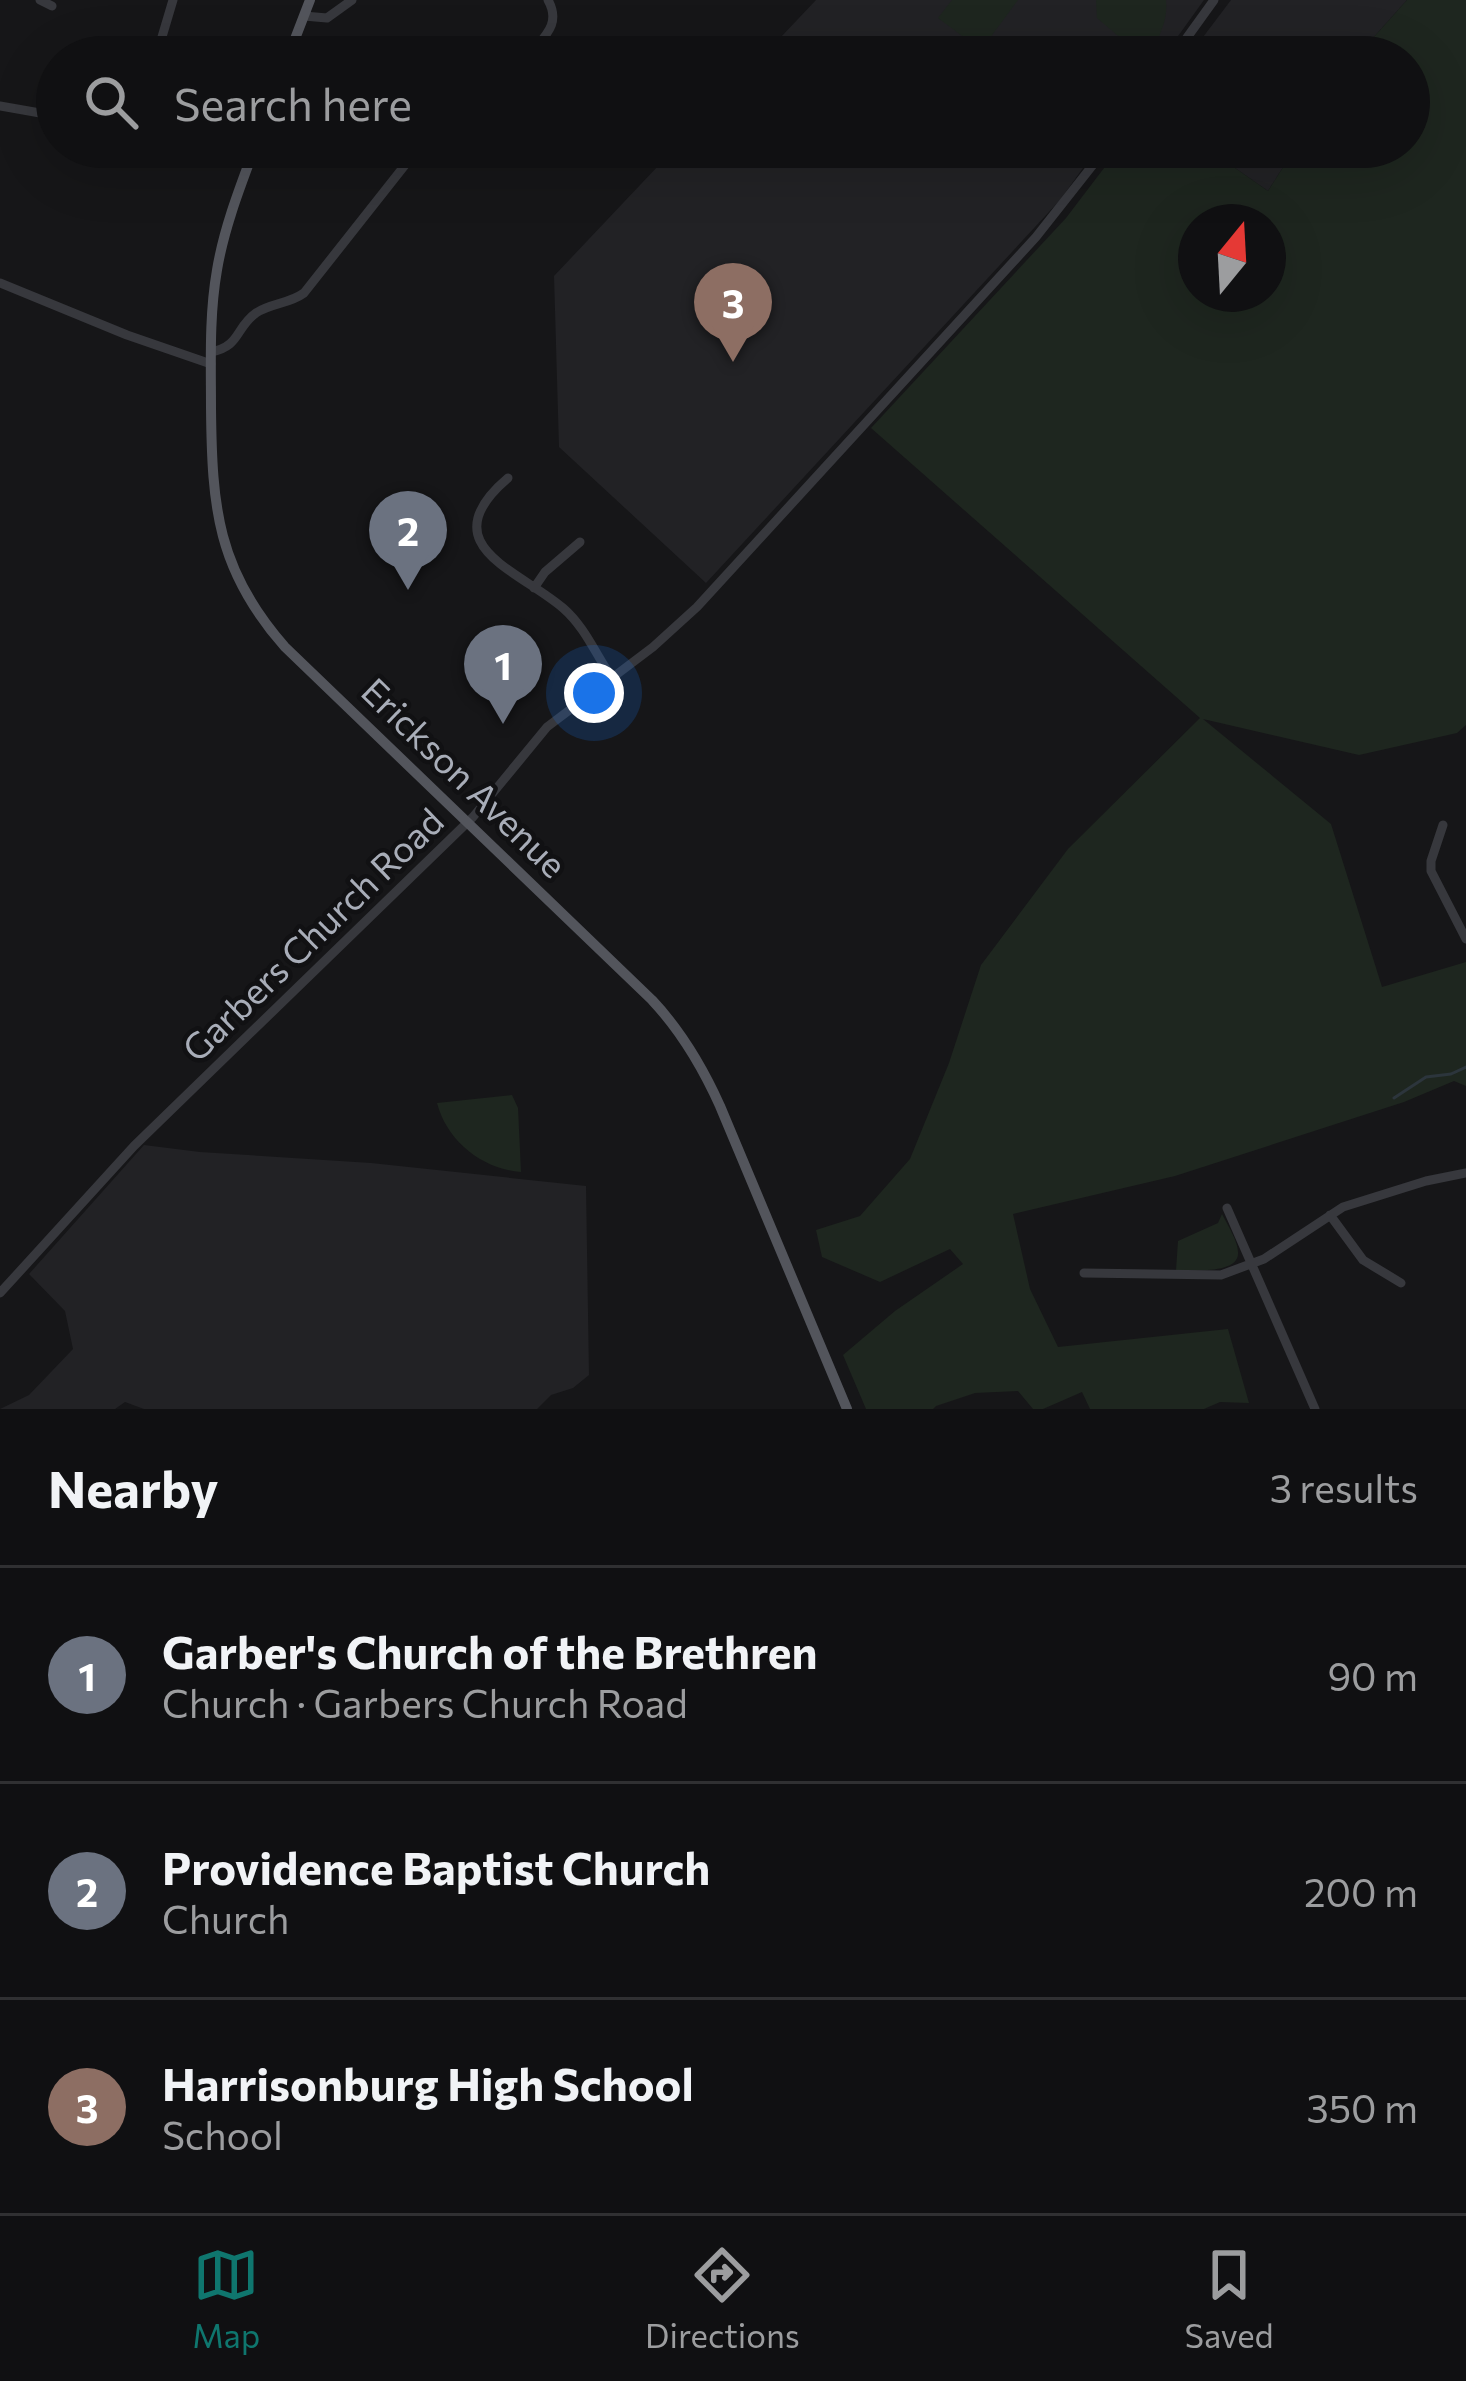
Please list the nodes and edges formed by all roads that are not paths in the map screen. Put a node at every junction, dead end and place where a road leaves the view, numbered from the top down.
1 (40, 0) edge
2 (173, 0) edge
3 (310, 0) edge
4 (352, 0) edge
5 (548, 0) edge
6 (1214, 0) edge
7 (52, 6) dead end
8 (304, 16) junction
9 (162, 36) edge
10 (296, 36) edge
11 (543, 36) edge
12 (1188, 36) edge
13 (0, 106) edge
14 (36, 112) edge
15 (248, 168) edge
16 (403, 168) edge
17 (1090, 168) edge
18 (0, 284) edge
19 (211, 358) junction
20 (508, 478) dead end
21 (580, 542) dead end
22 (534, 588) junction
23 (612, 678) junction
24 (466, 823) junction
25 (1443, 825) dead end
26 (1466, 939) edge
27 (1466, 1173) edge
28 (1227, 1208) dead end
29 (1330, 1214) junction
30 (1251, 1266) junction
31 (1084, 1274) dead end
32 (1401, 1283) dead end
33 (0, 1293) edge
34 (847, 1409) edge
35 (1315, 1409) edge

1 - 7 street
2 - 9 street
3 - 8 main road
4 - 8 street
5 - 11 street
6 - 12 street
8 - 10 main road
13 - 14 street
15 - 19 main road, Erickson Avenue
16 - 19 street
17 - 23 street, Garbers Church Road
18 - 19 street
19 - 24 main road, Erickson Avenue
20 - 22 street
21 - 22 street
22 - 23 street
23 - 24 street, Garbers Church Road
24 - 33 street, Garbers Church Road
24 - 34 main road, Erickson Avenue
25 - 26 street
27 - 29 street
28 - 30 street
29 - 30 street
29 - 32 street
30 - 31 street
30 - 35 street

